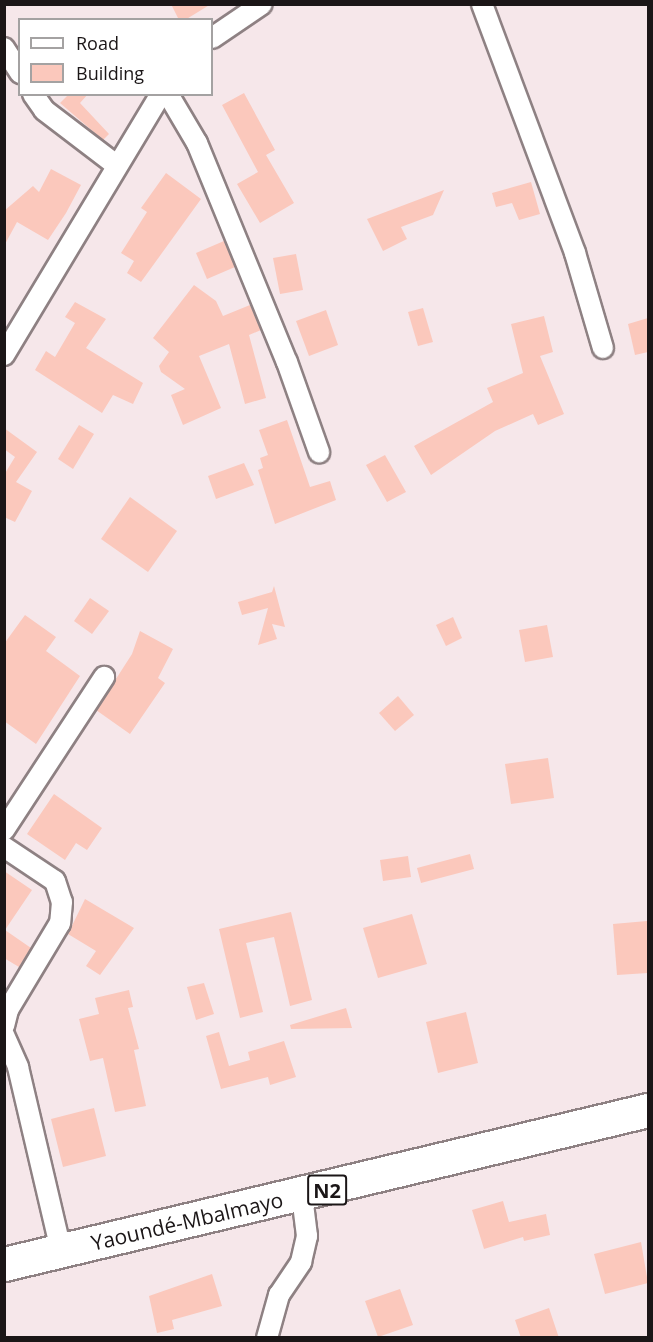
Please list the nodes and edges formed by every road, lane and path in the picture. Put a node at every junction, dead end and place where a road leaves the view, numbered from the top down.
1 (482, 4) edge
2 (253, 6) edge
3 (213, 37) edge
4 (4, 48) edge
5 (18, 70) edge
6 (34, 96) edge
7 (159, 96) edge
8 (169, 96) edge
9 (115, 164) junction
10 (603, 348) dead end
11 (4, 355) edge
12 (319, 452) dead end
13 (104, 677) dead end
14 (4, 830) edge
15 (4, 847) edge
16 (4, 1026) edge
17 (4, 1035) edge
18 (648, 1110) edge
19 (302, 1196) junction
20 (61, 1250) junction
21 (4, 1264) edge
22 (267, 1338) edge

1 - 10 street
2 - 3 street
4 - 5 street
6 - 9 street
7 - 9 street
8 - 12 street
9 - 11 street
13 - 14 street
15 - 16 street
17 - 20 street
18 - 19 highway, Yaoundé-Mbalmayo / N2
19 - 20 highway, Yaoundé-Mbalmayo / N2
19 - 22 street
20 - 21 highway, Yaoundé-Mbalmayo / N2

